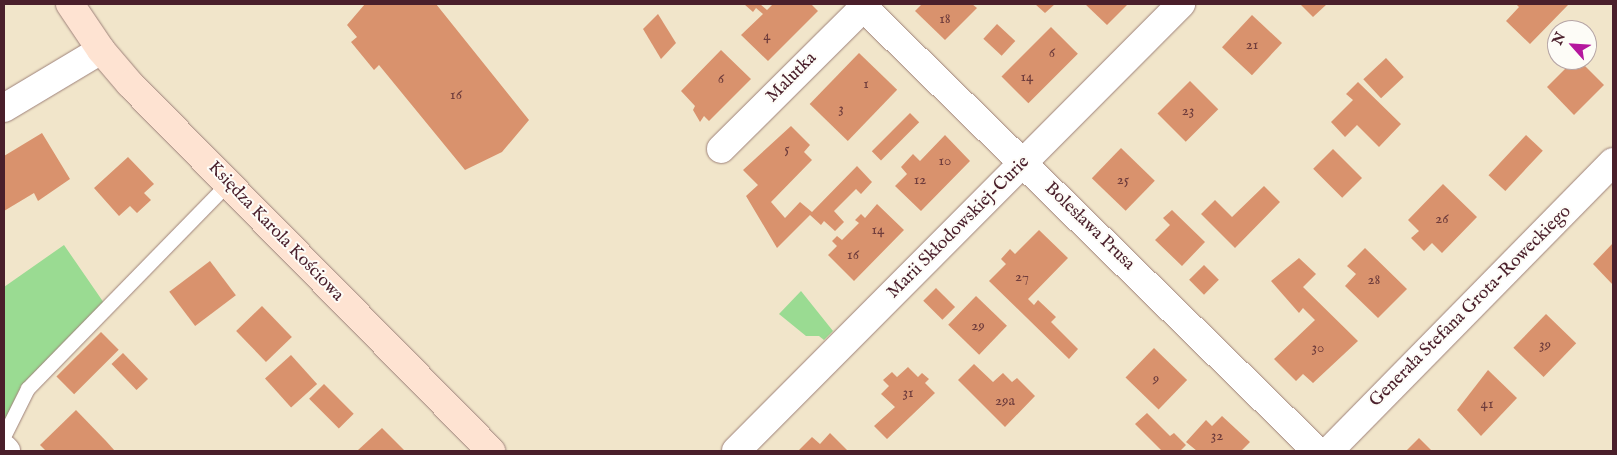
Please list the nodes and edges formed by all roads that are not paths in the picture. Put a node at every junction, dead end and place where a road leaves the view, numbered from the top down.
1 (70, 4) edge
2 (1182, 4) edge
3 (862, 6) edge
4 (100, 50) junction
5 (4, 108) edge
6 (721, 149) dead end
7 (1613, 162) edge
8 (1023, 163) junction
9 (228, 184) junction
10 (4, 437) edge
11 (491, 451) edge
12 (736, 451) edge
13 (1317, 451) edge
14 (1329, 451) edge

1 - 4 street, Księdza Karola Kościowa
2 - 8 street, Marii Skłodowskiej-Curie
3 - 6 street, Malutka
3 - 8 street, Bolesława Prusa
4 - 5 street
4 - 9 street, Księdza Karola Kościowa
7 - 14 street, Generała Stefana Grota-Roweckiego
8 - 12 street, Marii Skłodowskiej-Curie
8 - 13 street, Bolesława Prusa
9 - 10 lane
9 - 11 street, Księdza Karola Kościowa

